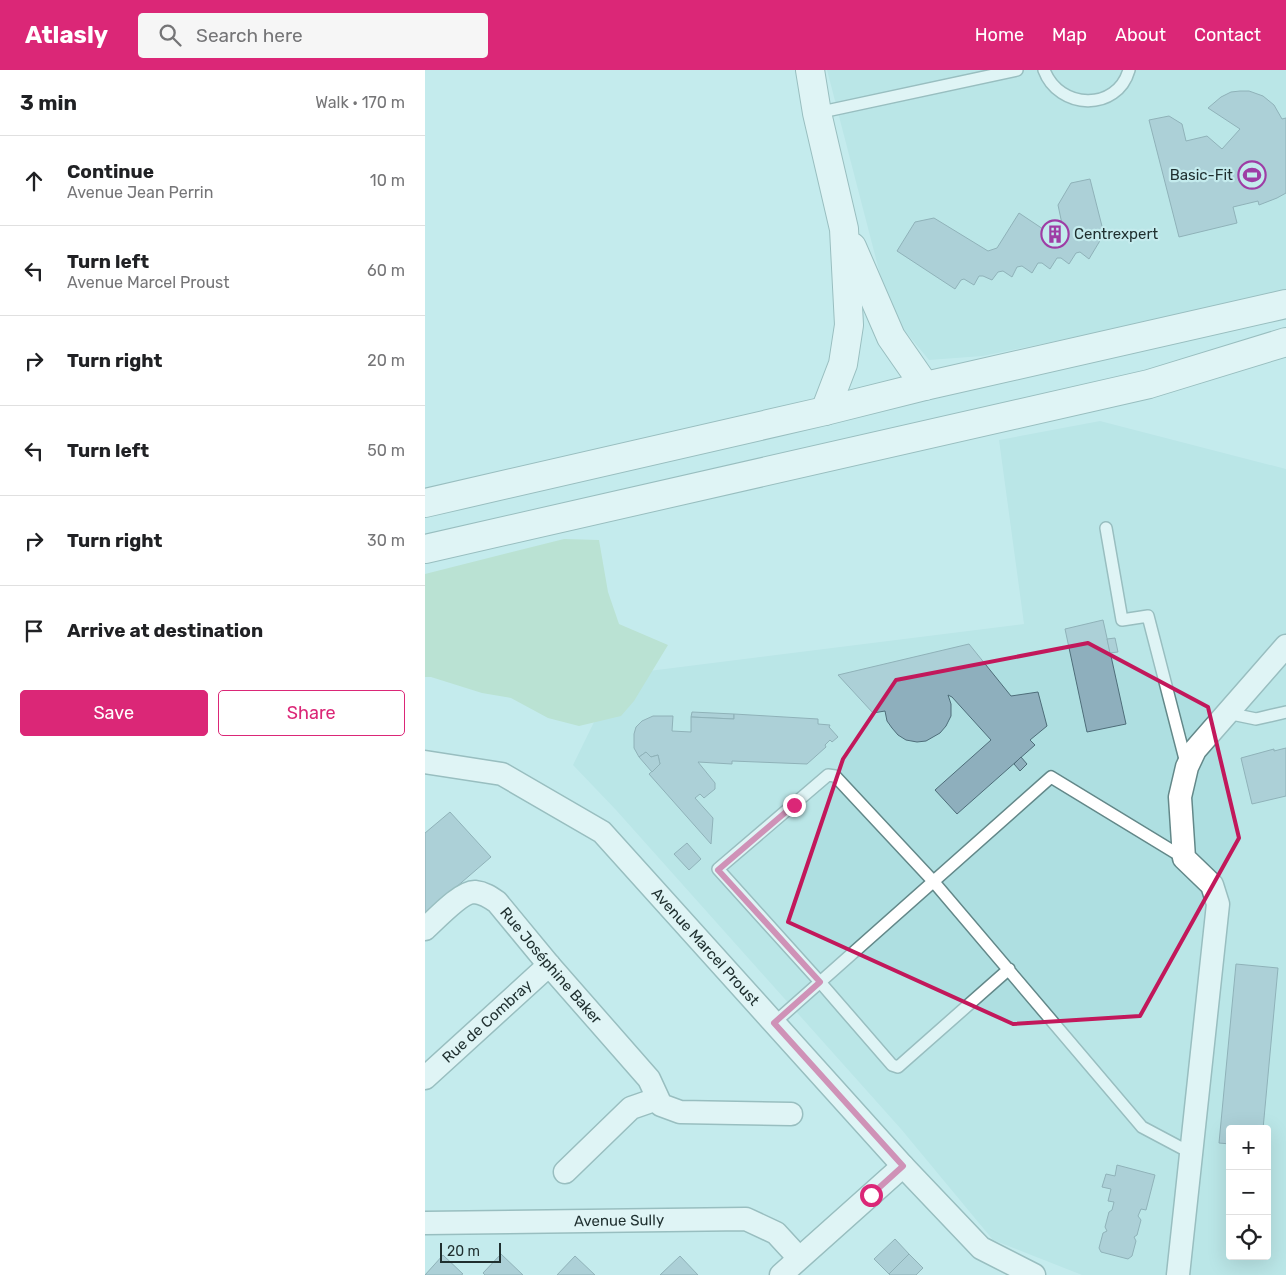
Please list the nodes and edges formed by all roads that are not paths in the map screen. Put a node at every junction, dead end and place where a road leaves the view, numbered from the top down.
1 (810, 70) edge
2 (1017, 70) edge
3 (1044, 70) edge
4 (1129, 70) edge
5 (817, 114) junction
6 (844, 229) junction
7 (1286, 304) edge
8 (1286, 342) edge
9 (925, 386) junction
10 (825, 411) junction
11 (425, 503) edge
12 (1106, 528) dead end
13 (425, 548) edge
14 (1286, 646) edge
15 (1286, 712) edge
16 (1227, 713) junction
17 (425, 762) edge
18 (1187, 767) junction
19 (1184, 858) junction
20 (933, 881) junction
21 (425, 928) edge
22 (549, 965) junction
23 (1009, 969) junction
24 (820, 982) junction
25 (774, 1023) junction
26 (425, 1078) edge
27 (657, 1099) junction
28 (791, 1114) dead end
29 (1191, 1153) junction
30 (903, 1166) junction
31 (565, 1172) dead end
32 (425, 1223) edge
33 (799, 1258) junction
34 (781, 1275) edge
35 (1034, 1275) edge
36 (1178, 1275) edge

1 - 5 main road
2 - 5 lane
3 - 4 lane
5 - 6 main road
6 - 9 main road
6 - 10 main road
7 - 9 main road
8 - 13 main road
9 - 10 main road
10 - 11 main road
12 - 18 lane
14 - 16 street
15 - 16 lane
16 - 18 street
17 - 25 street, Avenue Marcel Proust
18 - 19 street
19 - 20 lane
19 - 29 street
20 - 23 lane
20 - 24 lane
20 - 24 lane
21 - 22 street, Rue Joséphine Baker
22 - 26 street, Rue de Combray
22 - 27 street, Rue Joséphine Baker
23 - 24 lane
23 - 29 lane
24 - 25 lane
25 - 30 street, Avenue Marcel Proust
27 - 28 street
27 - 31 street
29 - 36 street
30 - 33 street
30 - 35 street, Avenue Marcel Proust
32 - 33 street, Avenue Sully
33 - 34 street

